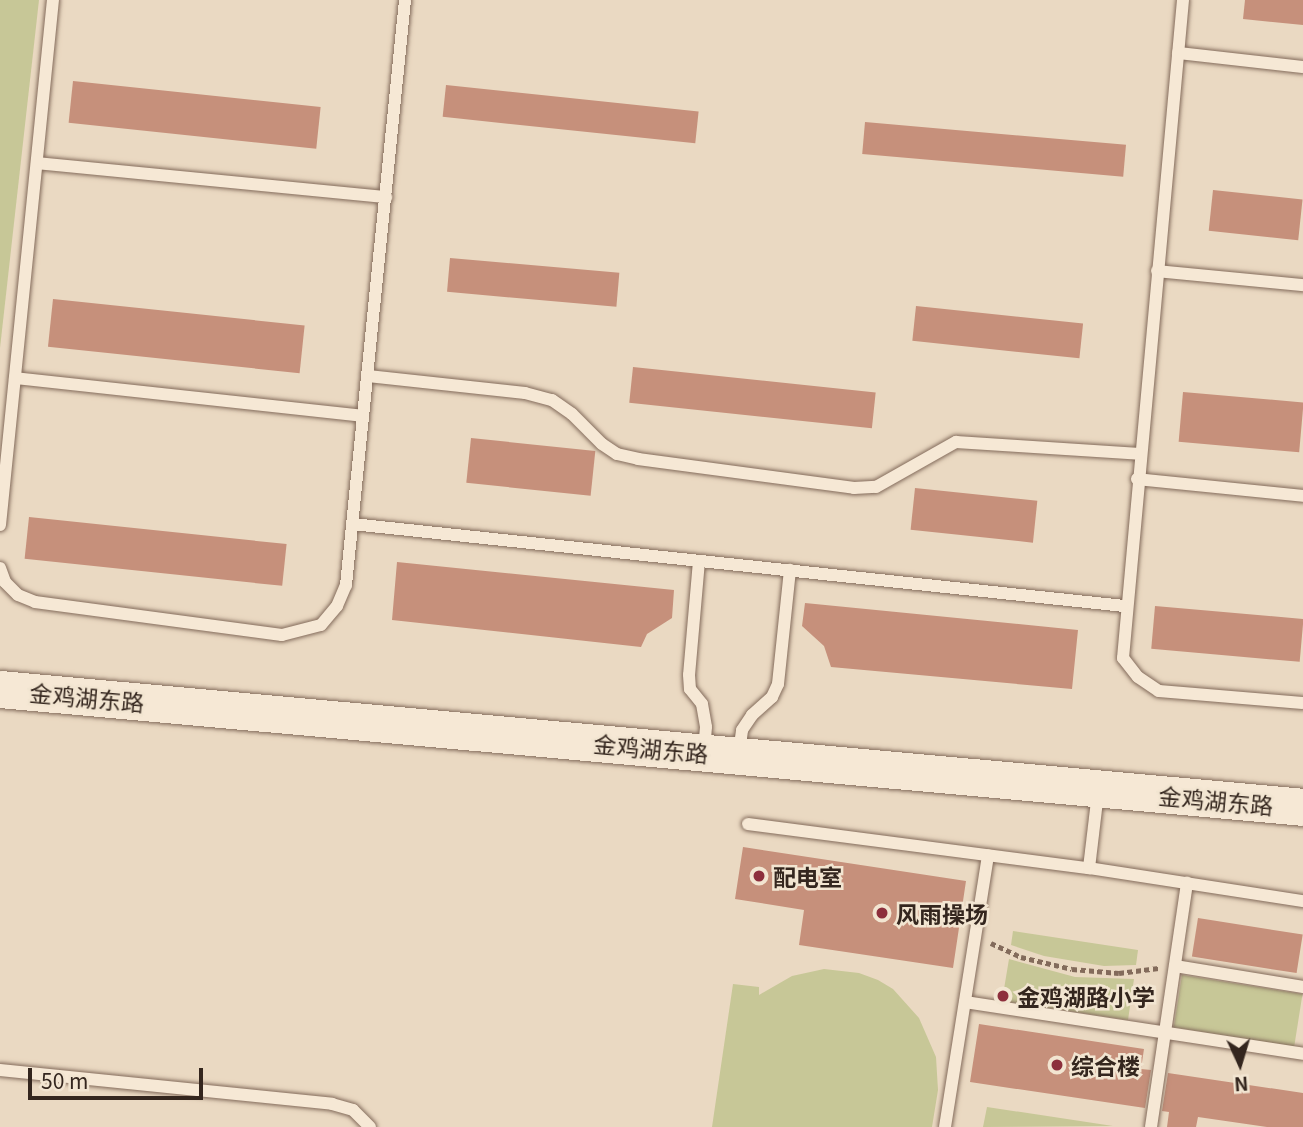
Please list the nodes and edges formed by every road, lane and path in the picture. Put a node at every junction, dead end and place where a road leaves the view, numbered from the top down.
1 (53, 0) edge
2 (405, 0) edge
3 (1183, 0) edge
4 (1178, 53) junction
5 (1303, 67) edge
6 (37, 163) junction
7 (386, 197) junction
8 (1157, 271) junction
9 (1303, 285) edge
10 (368, 376) junction
11 (15, 378) junction
12 (363, 416) junction
13 (1140, 454) junction
14 (1138, 479) junction
15 (1303, 496) edge
16 (352, 524) junction
17 (0, 525) edge
18 (699, 561) junction
19 (0, 568) edge
20 (790, 570) junction
21 (1125, 606) junction
22 (0, 689) edge
23 (1303, 703) edge
24 (721, 755) junction
25 (1099, 790) junction
26 (1303, 807) edge
27 (748, 824) dead end
28 (988, 855) junction
29 (1089, 868) junction
30 (1187, 883) junction
31 (1303, 901) edge
32 (975, 934) junction
33 (1175, 966) junction
34 (1303, 987) edge
35 (965, 1002) junction
36 (1165, 1032) junction
37 (1303, 1054) edge
38 (0, 1070) edge
39 (370, 1127) edge
40 (945, 1127) edge
41 (1151, 1127) edge

1 - 6 lane
2 - 7 lane
3 - 4 lane
4 - 5 lane
4 - 8 lane
6 - 7 lane
6 - 11 lane
7 - 10 lane
8 - 9 lane
8 - 13 lane
10 - 12 lane
10 - 13 lane
11 - 12 lane
11 - 17 lane
12 - 16 lane
13 - 14 lane
14 - 15 lane
14 - 21 lane
16 - 18 lane
16 - 19 lane
18 - 20 lane
18 - 24 lane
20 - 21 lane
20 - 24 lane
21 - 23 lane
22 - 24 street, 金鸡湖东路
24 - 25 street, 金鸡湖东路
25 - 26 street, 金鸡湖东路
25 - 29 lane
27 - 28 lane
28 - 29 lane
28 - 32 lane
29 - 30 lane
30 - 31 lane
30 - 33 lane
32 - 33 path
32 - 35 lane
33 - 34 lane
33 - 36 lane
35 - 36 lane
35 - 40 lane
36 - 37 lane
36 - 41 lane
38 - 39 lane

